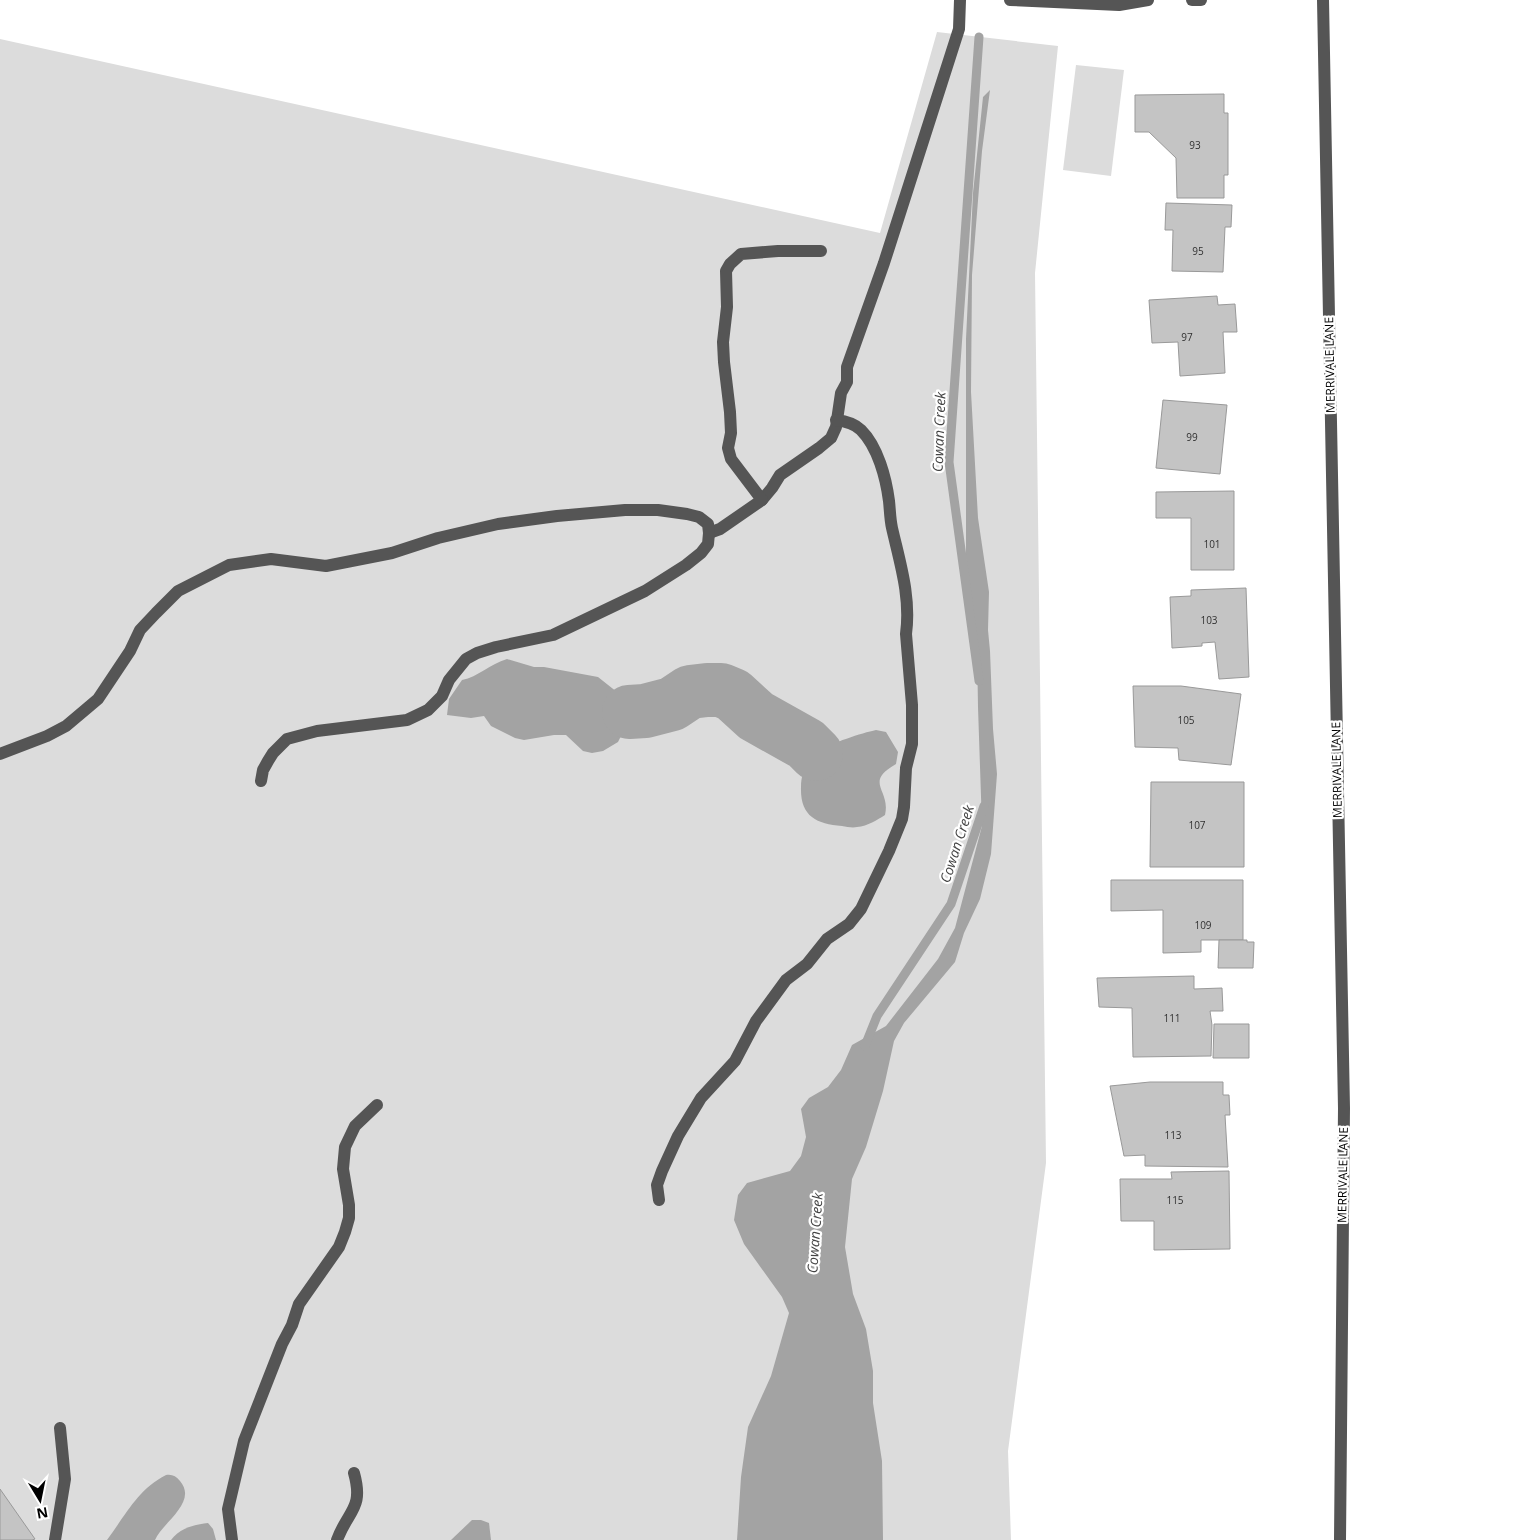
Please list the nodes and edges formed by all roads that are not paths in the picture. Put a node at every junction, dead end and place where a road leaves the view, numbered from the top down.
1 (960, 0) edge
2 (1010, 0) edge
3 (1148, 0) edge
4 (1192, 0) edge
5 (1201, 0) edge
6 (1323, 0) edge
7 (821, 250) dead end
8 (836, 420) junction
9 (762, 500) junction
10 (709, 533) junction
11 (0, 754) edge
12 (261, 781) dead end
13 (377, 1105) dead end
14 (659, 1200) dead end
15 (60, 1428) dead end
16 (354, 1473) dead end
17 (54, 1540) edge
18 (232, 1540) edge
19 (337, 1540) edge
20 (1340, 1540) edge

1 - 8 street
2 - 3 street
4 - 5 street
6 - 20 street, MERRIVALE LANE
7 - 9 street
8 - 9 street
8 - 14 street
9 - 10 street
10 - 11 street
10 - 12 street
13 - 18 street
15 - 17 street
16 - 19 street

